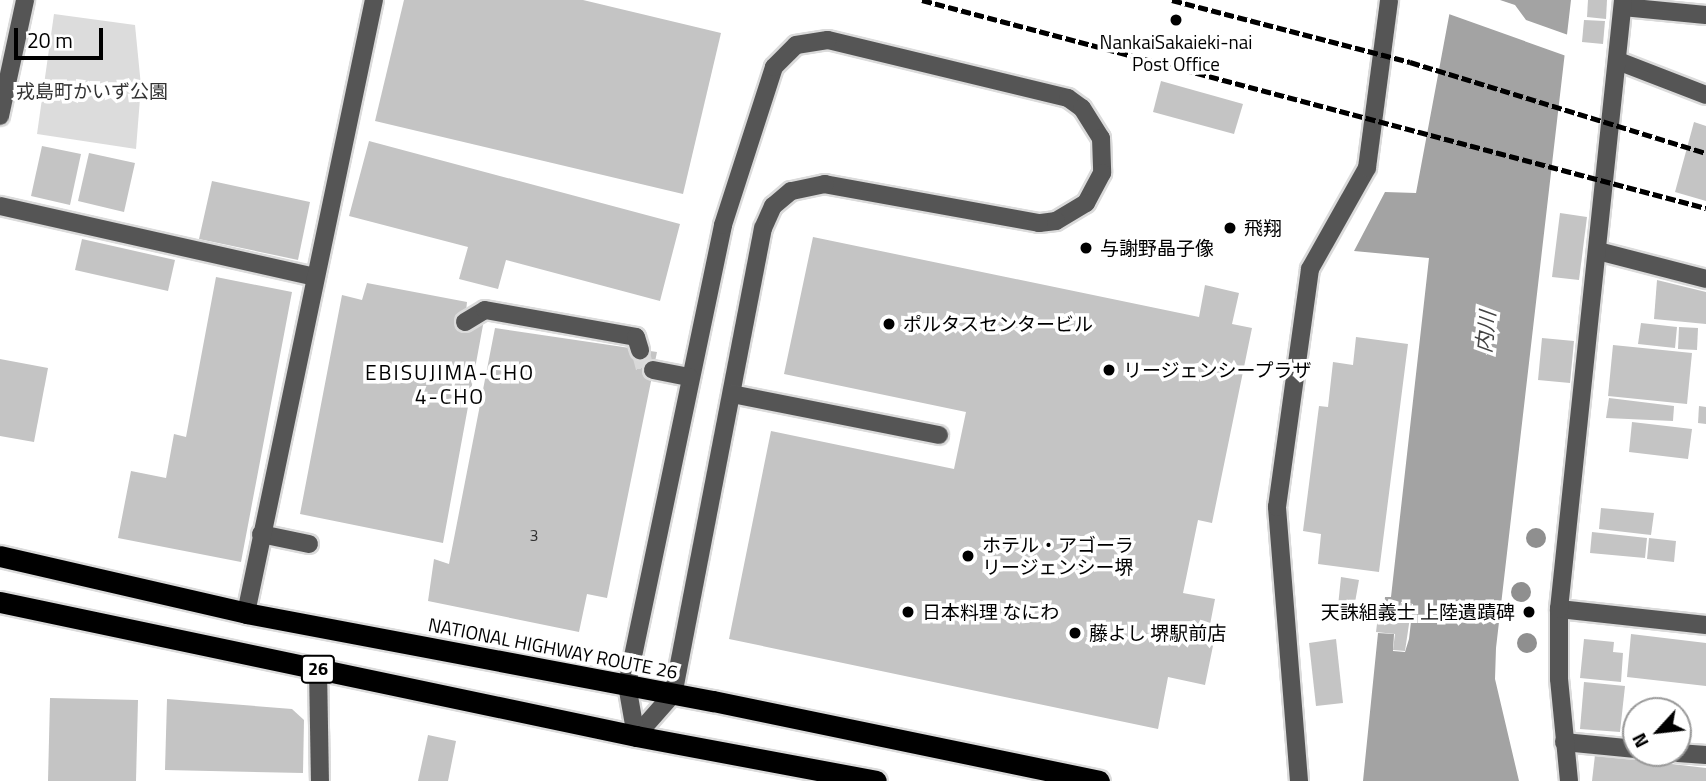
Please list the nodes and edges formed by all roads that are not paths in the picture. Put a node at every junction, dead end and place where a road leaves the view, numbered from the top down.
1 (25, 0) edge
2 (374, 0) edge
3 (1389, 0) edge
4 (1623, 3) edge
5 (1706, 15) edge
6 (1618, 61) junction
7 (1706, 95) edge
8 (0, 116) edge
9 (0, 206) edge
10 (1598, 251) junction
11 (314, 277) junction
12 (1706, 279) edge
13 (465, 322) dead end
14 (640, 350) tunnel mouth
15 (653, 370) dead end
16 (689, 377) junction
17 (732, 394) junction
18 (939, 435) dead end
19 (261, 534) junction
20 (309, 544) dead end
21 (0, 556) edge
22 (0, 602) edge
23 (1559, 609) junction
24 (246, 613) junction
25 (1706, 625) edge
26 (318, 668) junction
27 (626, 685) junction
28 (673, 694) junction
29 (636, 736) junction
30 (1563, 742) junction
31 (1622, 748) edge
32 (320, 781) edge
33 (876, 781) edge
34 (1099, 781) edge
35 (1299, 781) edge
36 (1569, 781) edge

1 - 8 street
2 - 11 street
3 - 35 street
4 - 5 street
4 - 6 street
6 - 7 street
6 - 10 street
9 - 11 street
10 - 12 street
10 - 23 street
11 - 19 street
13 - 14 street
15 - 16 street
16 - 17 street
16 - 27 street
17 - 18 street
17 - 28 street
19 - 20 street
19 - 24 street
21 - 24 highway, NATIONAL HIGHWAY ROUTE 26 / 26
22 - 26 highway, 26
23 - 25 street
23 - 30 street
24 - 27 highway, NATIONAL HIGHWAY ROUTE 26 / 26
26 - 29 highway, 26
26 - 32 street
27 - 28 highway, NATIONAL HIGHWAY ROUTE 26 / 26
27 - 29 street
28 - 29 street
28 - 34 highway, NATIONAL HIGHWAY ROUTE 26 / 26
29 - 33 highway, 26
30 - 31 street
30 - 36 street

